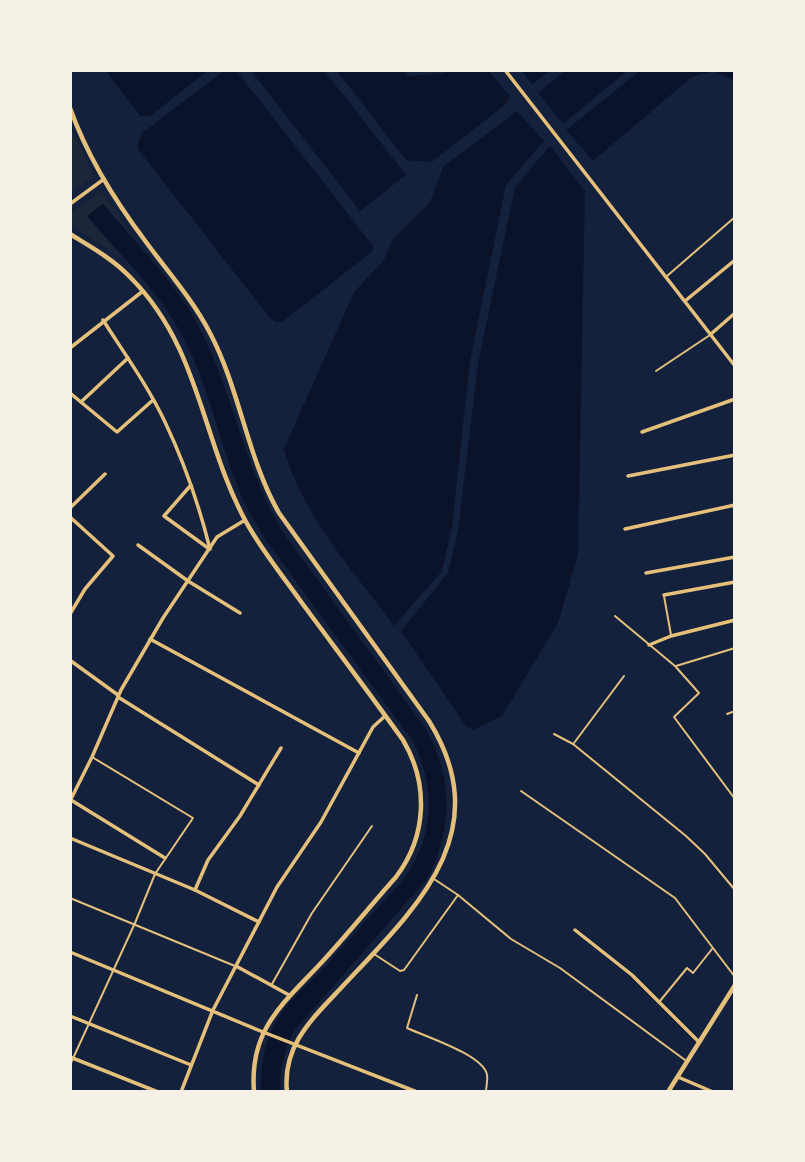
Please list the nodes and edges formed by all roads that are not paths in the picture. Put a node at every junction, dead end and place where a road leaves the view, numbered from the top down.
1 (505, 70) edge
2 (70, 108) edge
3 (104, 179) junction
4 (70, 204) edge
5 (735, 217) edge
6 (70, 234) edge
7 (735, 260) edge
8 (666, 276) junction
9 (143, 291) junction
10 (685, 302) junction
11 (735, 313) edge
12 (103, 320) junction
13 (710, 334) junction
14 (70, 348) edge
15 (128, 358) junction
16 (735, 366) edge
17 (656, 370) dead end
18 (71, 395) edge
19 (735, 399) edge
20 (153, 400) junction
21 (80, 402) junction
22 (642, 432) dead end
23 (735, 455) edge
24 (105, 474) dead end
25 (628, 476) dead end
26 (191, 485) junction
27 (735, 505) edge
28 (70, 508) edge
29 (70, 517) edge
30 (245, 520) junction
31 (625, 528) dead end
32 (138, 545) dead end
33 (209, 549) junction
34 (735, 558) edge
35 (646, 573) dead end
36 (188, 581) junction
37 (735, 582) edge
38 (664, 595) joint
39 (240, 613) dead end
40 (70, 614) edge
41 (615, 616) dead end
42 (735, 620) edge
43 (671, 636) junction
44 (150, 639) junction
45 (649, 645) junction
46 (735, 648) edge
47 (71, 661) edge
48 (675, 666) junction
49 (624, 676) dead end
50 (118, 696) junction
51 (735, 711) edge
52 (727, 714) dead end
53 (385, 716) junction
54 (554, 734) dead end
55 (573, 744) junction
56 (281, 748) dead end
57 (359, 753) junction
58 (92, 757) junction
59 (259, 785) junction
60 (522, 791) dead end
61 (735, 799) edge
62 (70, 801) edge
63 (372, 826) dead end
64 (70, 838) edge
65 (165, 858) junction
66 (155, 874) junction
67 (434, 879) junction
68 (195, 890) junction
69 (735, 890) edge
70 (458, 895) junction
71 (70, 898) edge
72 (259, 922) junction
73 (135, 923) junction
74 (575, 930) dead end
75 (713, 948) junction
76 (70, 952) edge
77 (373, 953) junction
78 (236, 966) junction
79 (112, 969) junction
80 (735, 977) edge
81 (271, 985) junction
82 (735, 985) edge
83 (289, 995) junction
84 (418, 995) dead end
85 (659, 1002) junction
86 (213, 1010) junction
87 (70, 1016) edge
88 (89, 1023) junction
89 (266, 1033) junction
90 (699, 1042) junction
91 (291, 1043) junction
92 (72, 1058) edge
93 (686, 1061) junction
94 (70, 1065) edge
95 (192, 1065) junction
96 (678, 1077) junction
97 (158, 1092) edge
98 (181, 1092) edge
99 (254, 1092) edge
100 (287, 1092) edge
101 (416, 1092) edge
102 (486, 1092) edge
103 (668, 1092) edge
104 (713, 1092) edge

1 - 8 street
2 - 3 street
3 - 4 street
3 - 67 street
5 - 8 lane
6 - 9 street
7 - 10 street
8 - 10 street
9 - 12 street
9 - 30 street
10 - 13 street
11 - 13 street
12 - 14 street
12 - 15 street
13 - 16 street
13 - 17 lane
15 - 20 street
15 - 21 street
18 - 21 street
19 - 22 street
20 - 21 street
20 - 26 street
23 - 25 street
24 - 28 street
26 - 33 street
26 - 33 street
27 - 31 street
29 - 40 street
30 - 33 street
30 - 53 street
32 - 36 street
33 - 36 street
34 - 35 street
36 - 39 street
36 - 44 street
37 - 38 street
38 - 43 lane
41 - 45 lane
42 - 43 street
43 - 45 street
44 - 50 street
44 - 57 street
45 - 48 lane
46 - 48 lane
47 - 50 street
48 - 61 lane
49 - 55 lane
50 - 58 street
50 - 59 street
51 - 52 lane
53 - 57 street
53 - 83 street
54 - 55 lane
55 - 69 lane
56 - 59 street
57 - 72 street
58 - 62 street
58 - 65 lane
59 - 68 street
60 - 75 lane
62 - 65 street
63 - 81 lane
64 - 66 street
65 - 66 lane
66 - 68 street
66 - 73 lane
67 - 70 lane
67 - 77 street
68 - 72 street
70 - 77 lane
70 - 93 lane
71 - 73 lane
72 - 78 street
73 - 78 lane
73 - 79 lane
74 - 85 street
75 - 80 lane
75 - 85 lane
76 - 79 street
77 - 91 street
78 - 81 street
78 - 86 street
79 - 86 street
79 - 88 lane
81 - 83 street
82 - 90 street
83 - 89 street
84 - 102 lane
85 - 90 street
86 - 89 street
86 - 95 street
87 - 88 street
88 - 92 lane
88 - 95 street
89 - 91 street
89 - 99 street
90 - 93 street
91 - 100 street
91 - 101 street
92 - 94 lane
92 - 97 street
93 - 96 street
95 - 98 street
96 - 103 street
96 - 104 street

